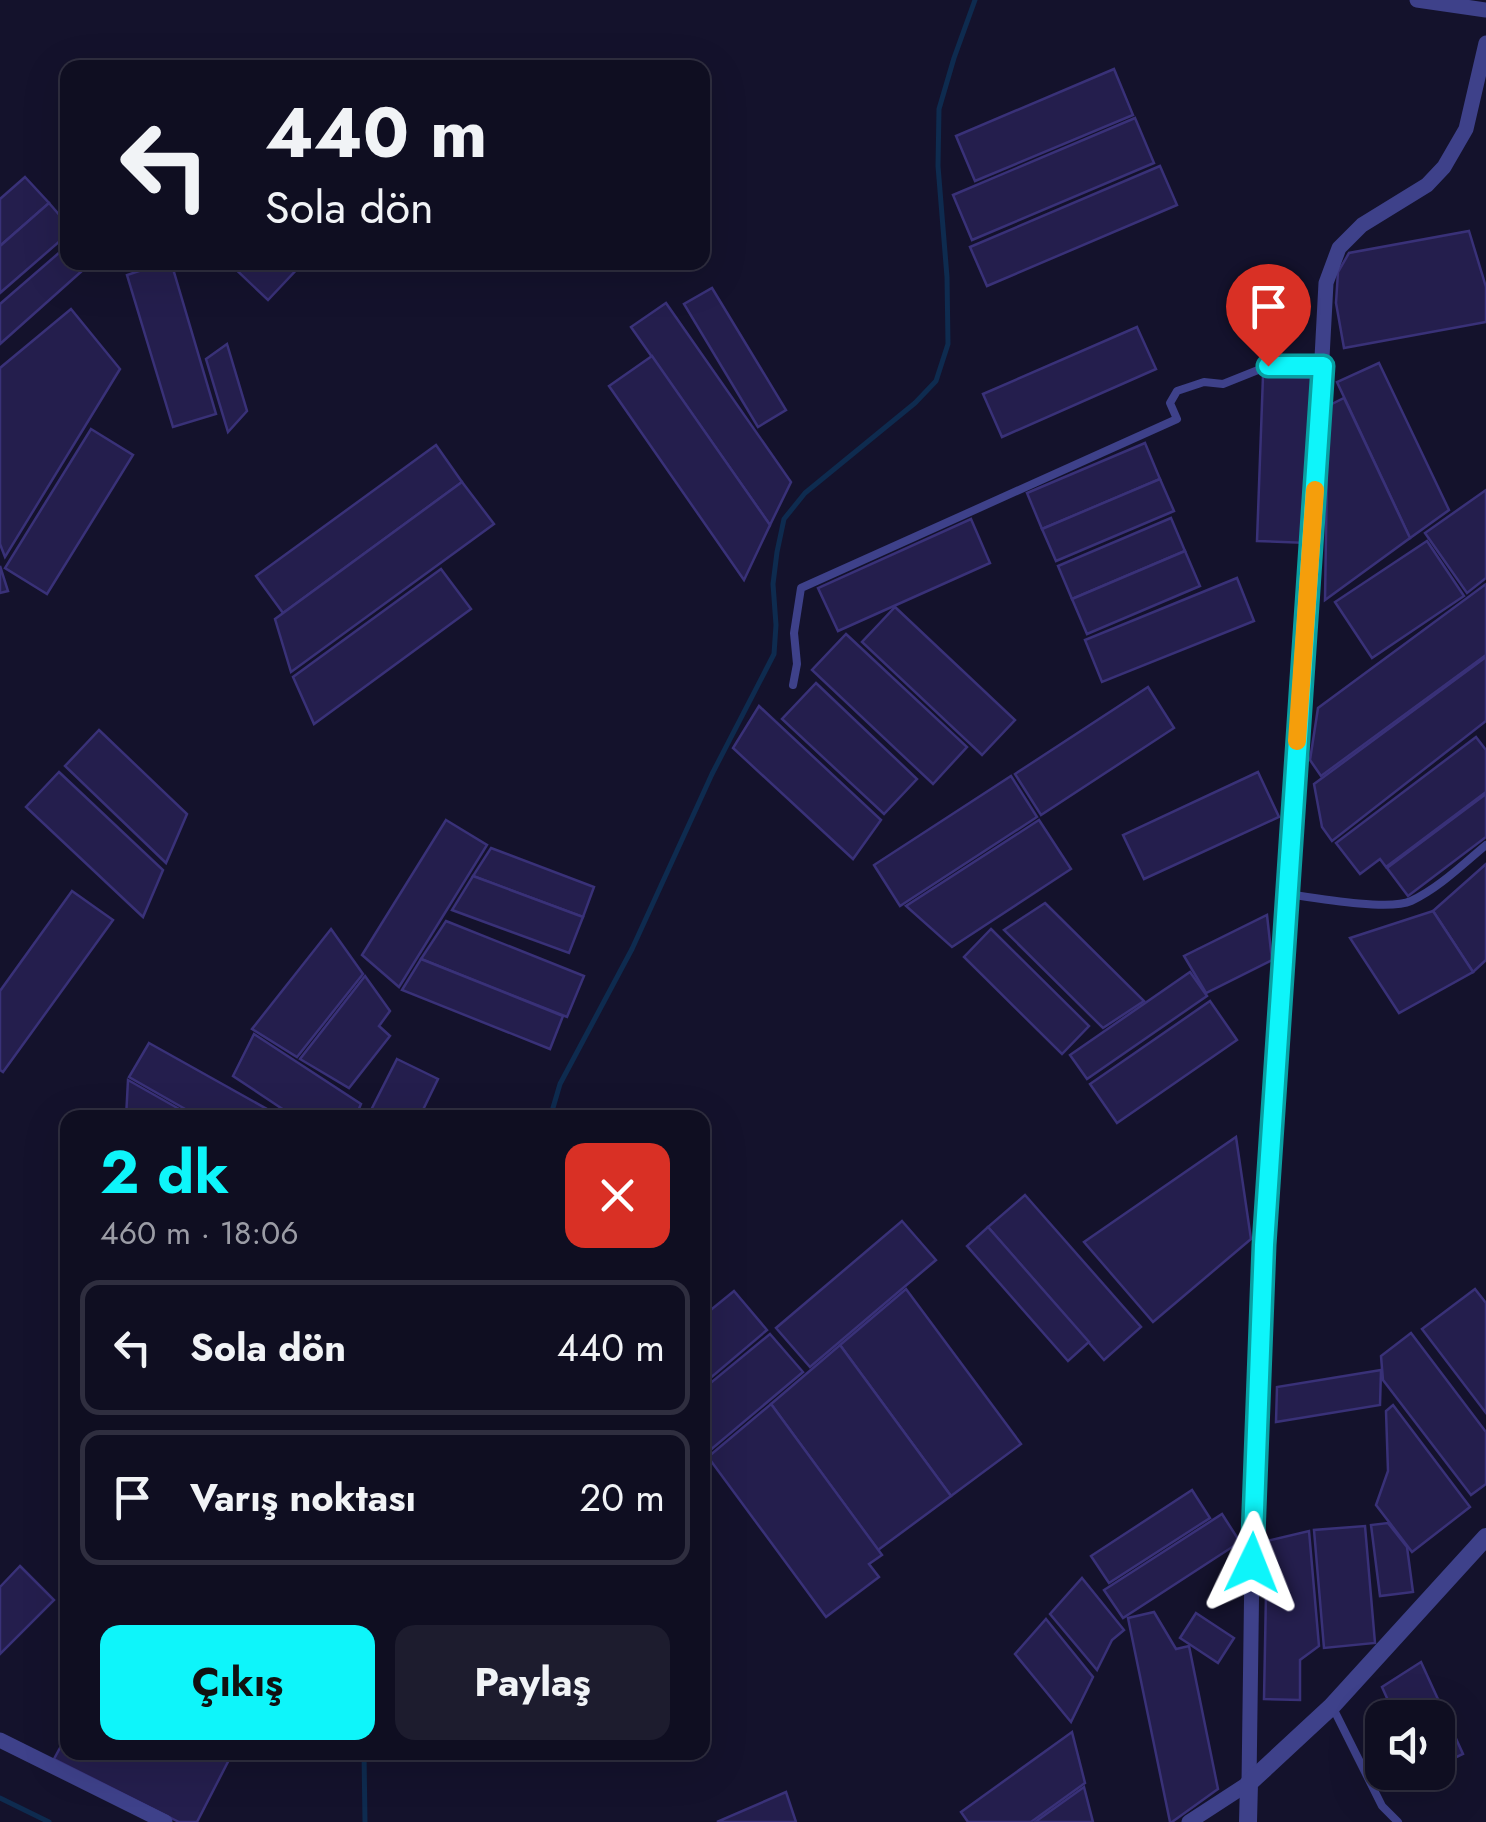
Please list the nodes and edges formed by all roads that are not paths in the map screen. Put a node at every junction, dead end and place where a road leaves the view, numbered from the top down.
1 (1417, 0) edge
2 (1486, 10) edge
3 (1486, 43) edge
4 (1323, 366) junction
5 (793, 685) dead end
6 (1486, 845) edge
7 (1288, 894) junction
8 (1486, 1537) edge
9 (1332, 1706) junction
10 (0, 1740) edge
11 (1248, 1783) junction
12 (165, 1822) edge
13 (1189, 1822) edge
14 (1248, 1822) edge
15 (1398, 1822) edge

1 - 2 street
3 - 4 street
4 - 5 lane
4 - 7 street
6 - 7 lane
7 - 11 street
8 - 9 street
9 - 11 street
9 - 15 lane
10 - 12 street
11 - 13 street
11 - 14 street

